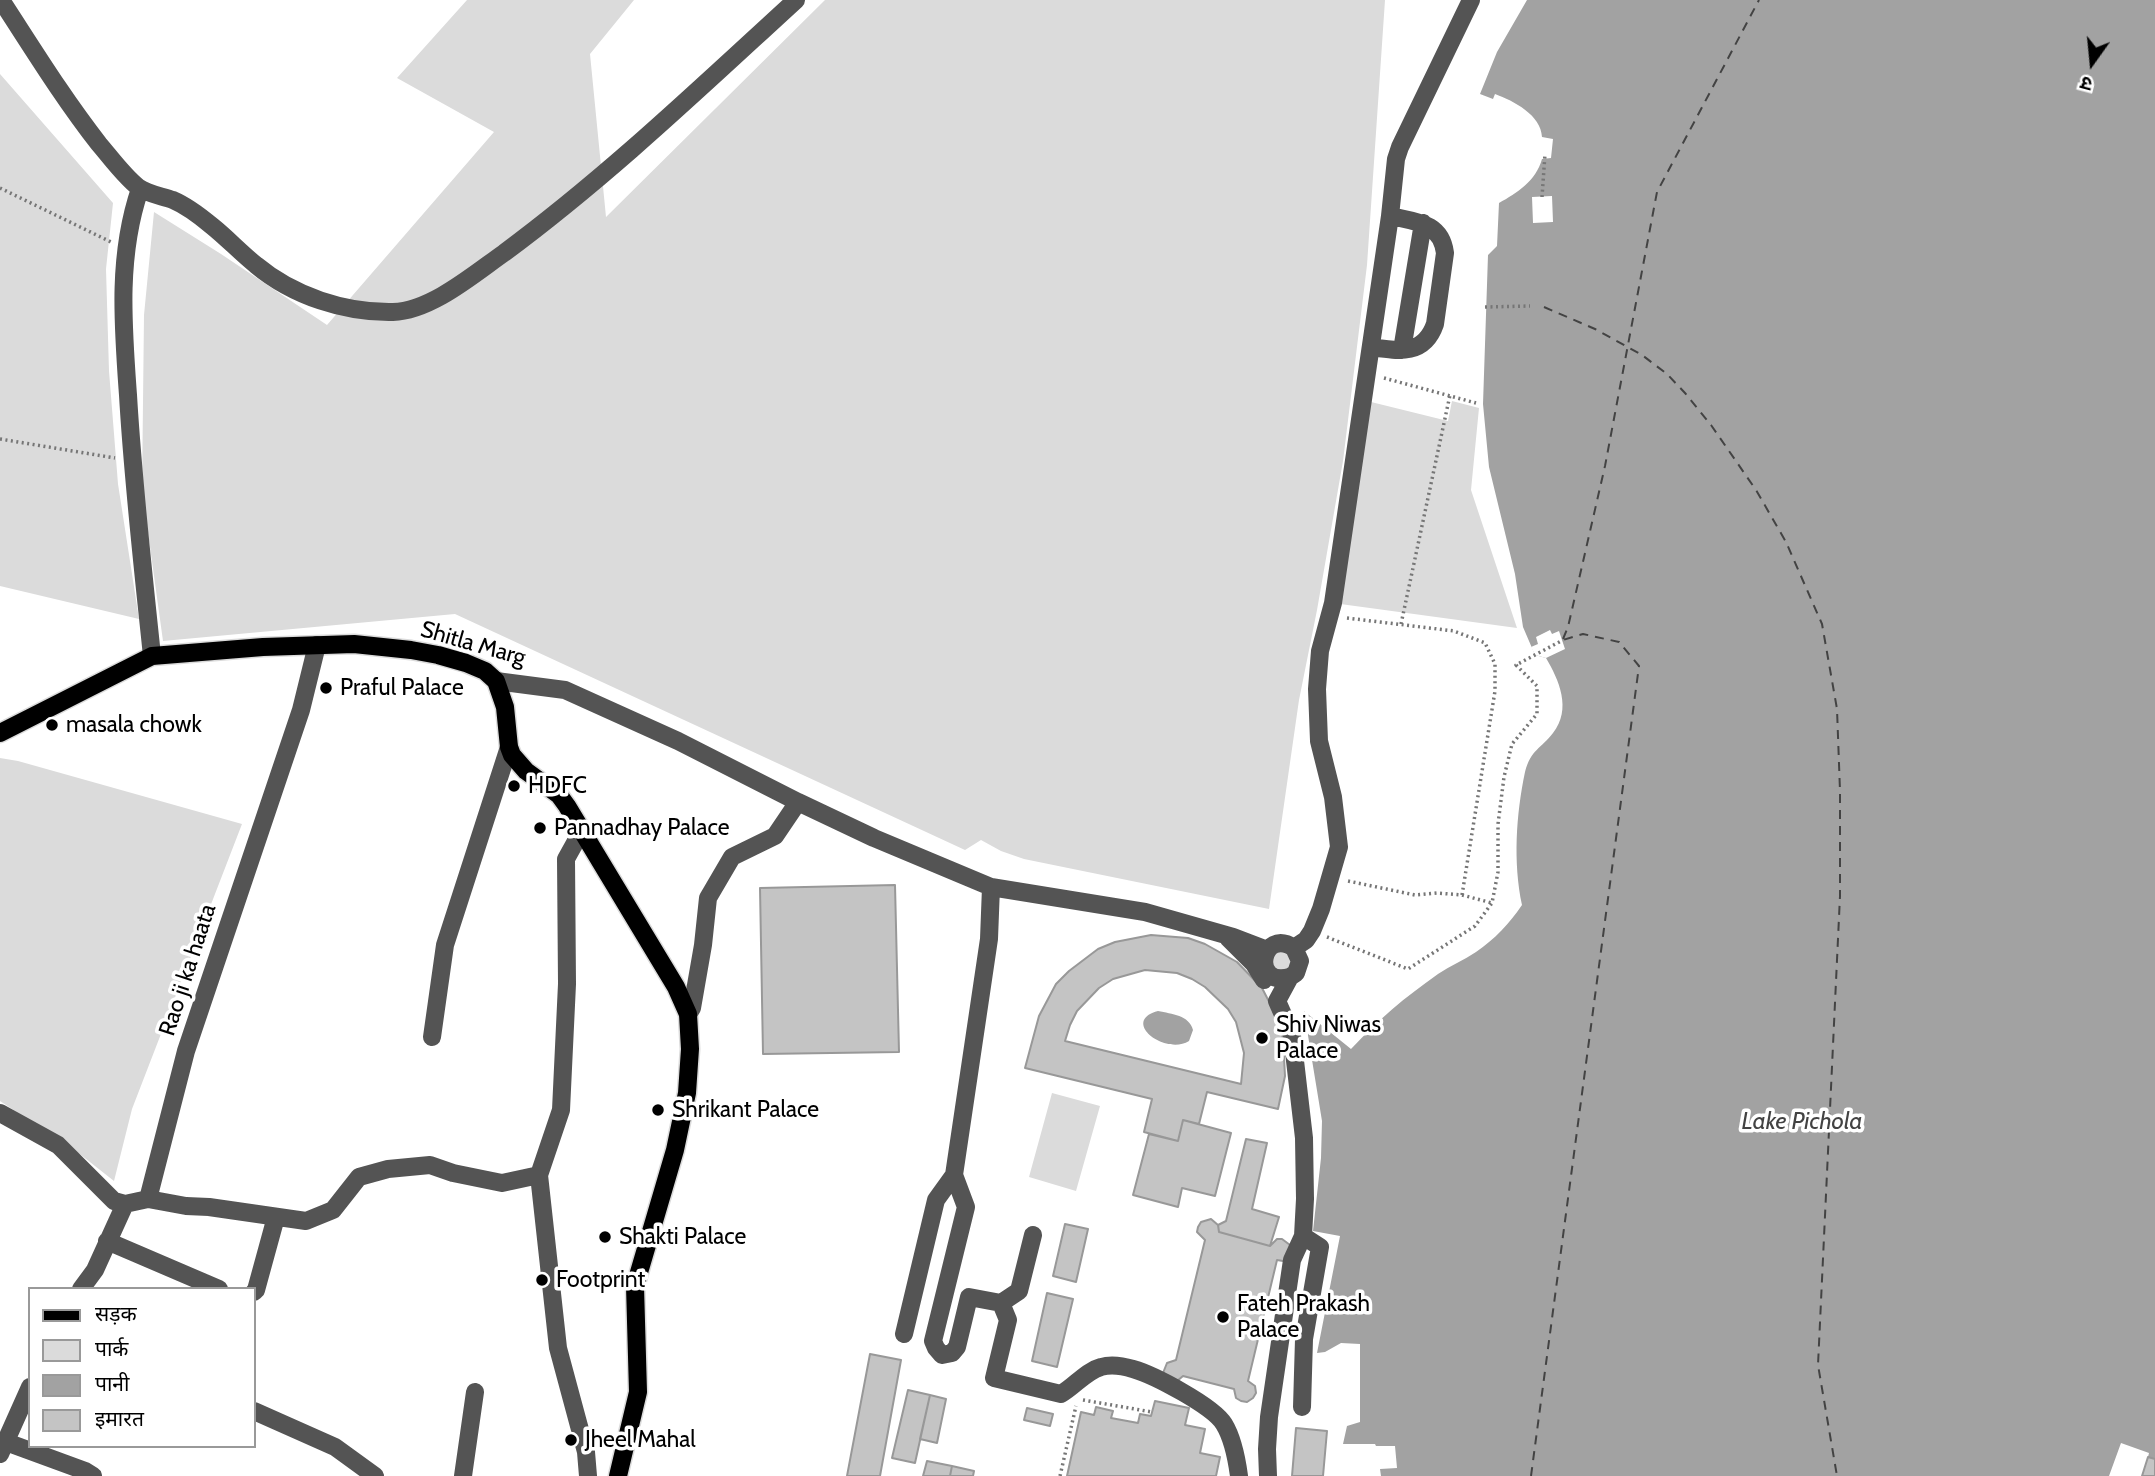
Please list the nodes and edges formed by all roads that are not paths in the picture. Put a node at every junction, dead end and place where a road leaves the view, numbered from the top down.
1 (1, 0) edge
2 (796, 0) edge
3 (1471, 0) edge
4 (140, 189) junction
5 (1390, 216) junction
6 (1423, 223) junction
7 (1371, 347) junction
8 (1402, 350) junction
9 (317, 645) junction
10 (152, 656) junction
11 (496, 681) junction
12 (0, 733) edge
13 (509, 747) junction
14 (798, 802) junction
15 (581, 832) junction
16 (991, 887) junction
17 (1226, 935) junction
18 (1294, 948) junction
19 (1267, 950) junction
20 (1290, 977) junction
21 (1277, 1001) junction
22 (688, 1014) junction
23 (432, 1037) dead end
24 (0, 1113) edge
25 (538, 1175) junction
26 (954, 1175) junction
27 (148, 1199) junction
28 (125, 1204) junction
29 (276, 1217) junction
30 (1033, 1235) dead end
31 (1303, 1236) junction
32 (107, 1241) junction
33 (82, 1287) edge
34 (214, 1287) edge
35 (256, 1290) edge
36 (1001, 1303) junction
37 (904, 1334) dead end
38 (28, 1392) edge
39 (475, 1392) dead end
40 (1302, 1408) dead end
41 (256, 1412) edge
42 (3, 1448) edge
43 (93, 1476) edge
44 (375, 1476) edge
45 (463, 1476) edge
46 (588, 1476) edge
47 (618, 1476) edge
48 (1239, 1476) edge
49 (1268, 1476) edge

1 - 4 street
2 - 4 street
3 - 5 street
4 - 10 street
5 - 6 street
5 - 7 street
6 - 8 street
6 - 8 street
7 - 8 street
7 - 18 street
9 - 10 main road, Shitla Marg
9 - 11 main road, Shitla Marg
9 - 27 street, Rao ji ka haata
10 - 12 main road, Shitla Marg
11 - 13 main road
11 - 14 street, Shitla Marg
13 - 15 main road
13 - 23 street
14 - 16 street, Shitla Marg
14 - 22 street
15 - 22 main road
15 - 25 street
16 - 17 street, Shitla Marg
16 - 26 street
17 - 19 street, Shitla Marg
17 - 21 street
18 - 19 street
18 - 20 street
19 - 20 street
20 - 21 street
21 - 31 street
22 - 47 main road
24 - 28 street
25 - 29 street
25 - 46 street
26 - 36 street
26 - 37 street
27 - 28 street
27 - 29 street
28 - 32 street
29 - 35 street
30 - 36 street
31 - 40 street
31 - 49 street
32 - 33 street
32 - 34 street
36 - 48 street
38 - 42 street
39 - 45 street
41 - 44 street
42 - 43 street

